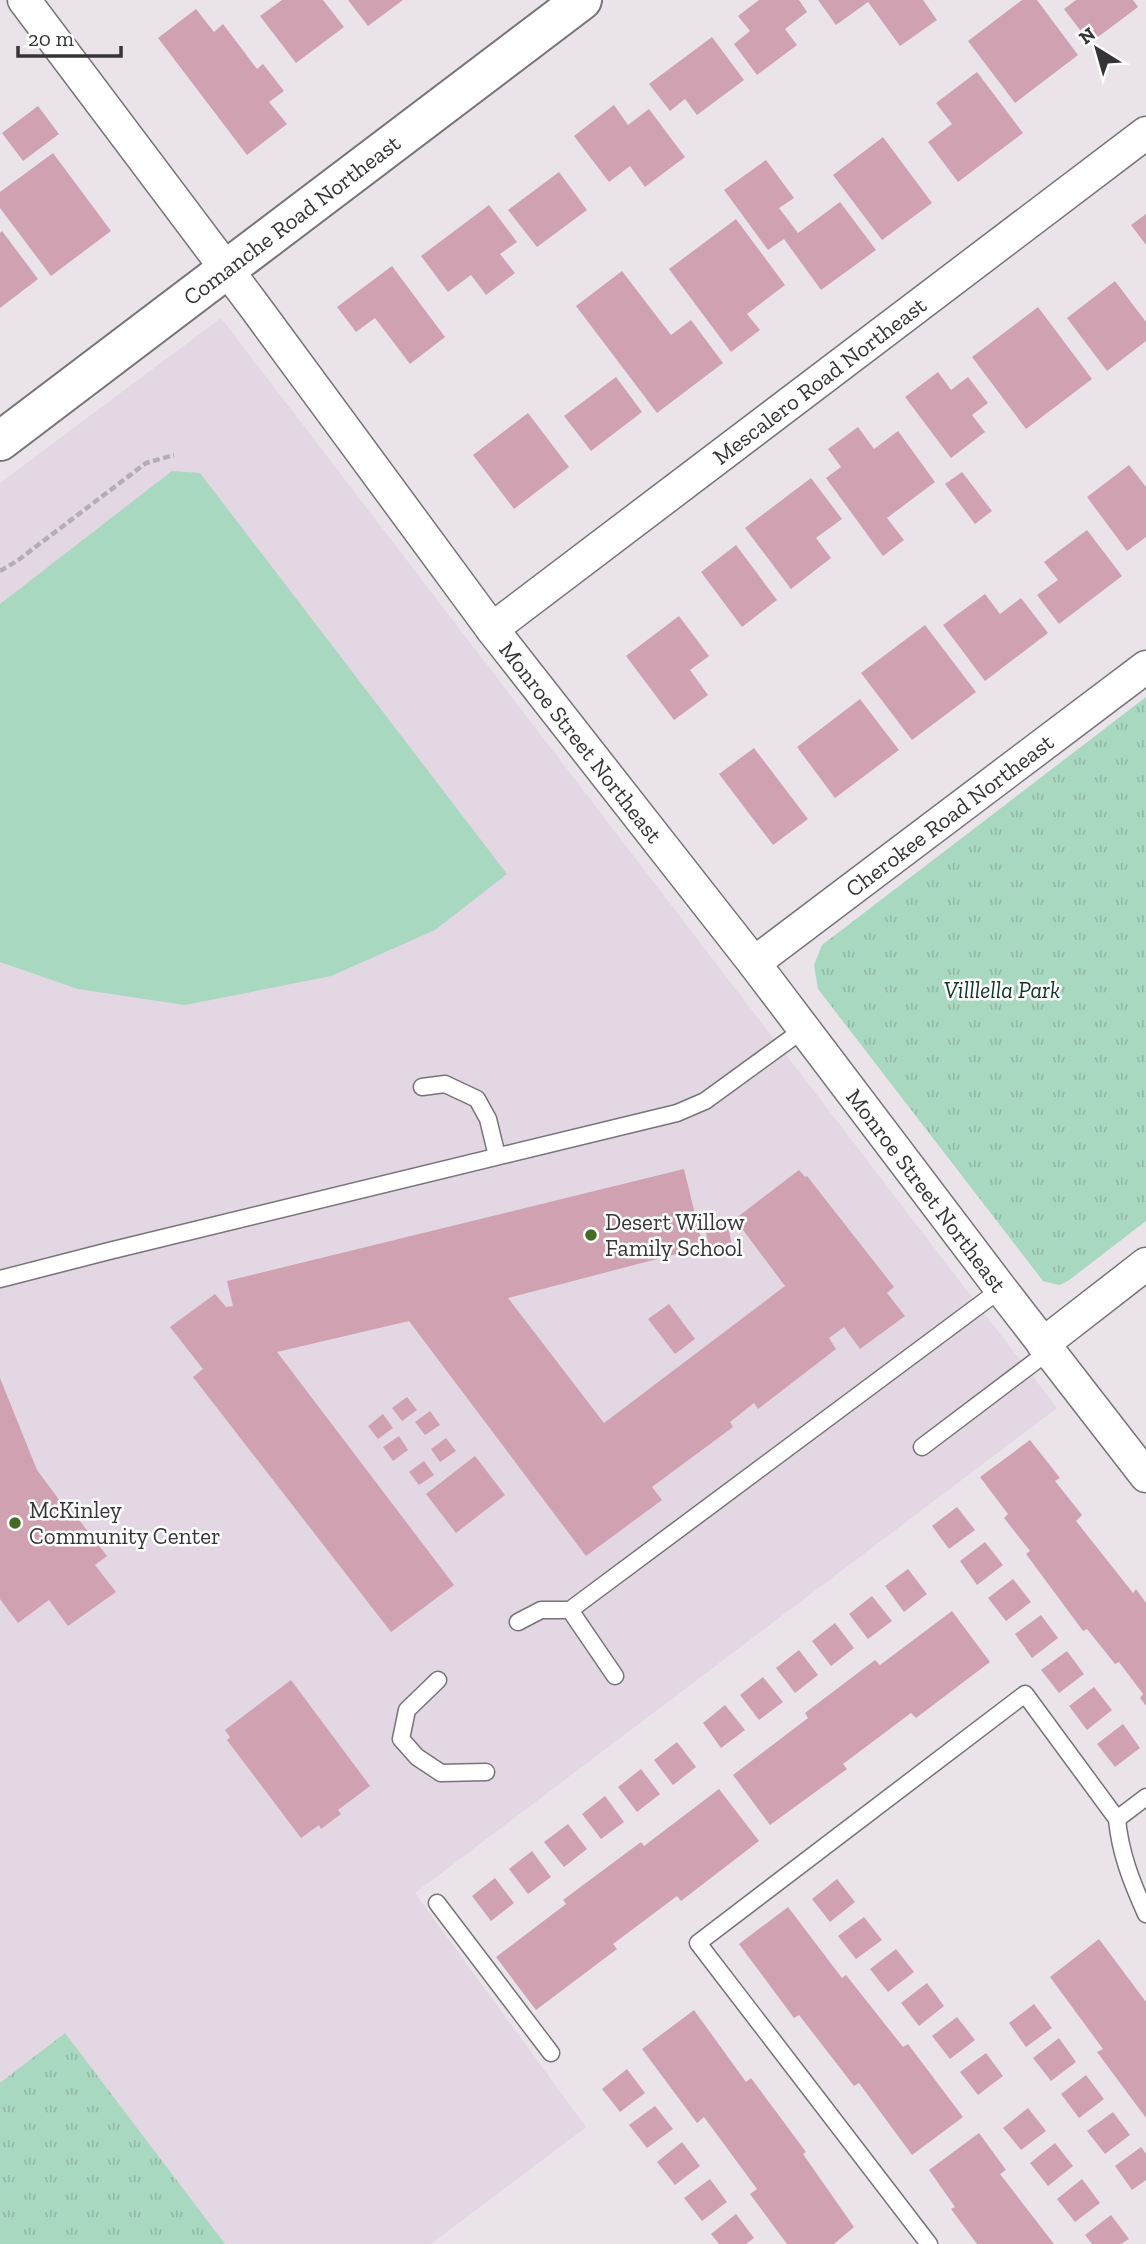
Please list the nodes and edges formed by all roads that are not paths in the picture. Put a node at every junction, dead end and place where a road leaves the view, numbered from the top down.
1 (24, 0) edge
2 (582, 0) edge
3 (1146, 133) edge
4 (227, 270) junction
5 (0, 441) edge
6 (492, 629) junction
7 (1146, 667) edge
8 (754, 963) junction
9 (804, 1029) junction
10 (422, 1087) dead end
11 (497, 1156) junction
12 (1146, 1264) edge
13 (0, 1279) edge
14 (1001, 1289) junction
15 (1046, 1348) junction
16 (922, 1447) dead end
17 (1146, 1476) edge
18 (570, 1610) junction
19 (518, 1622) dead end
20 (615, 1676) dead end
21 (438, 1680) dead end
22 (485, 1772) dead end
23 (1146, 1797) edge
24 (1117, 1819) junction
25 (437, 1903) dead end
26 (1146, 1914) edge
27 (551, 2053) dead end
28 (929, 2244) edge

1 - 4 street, Monroe Street Northeast
2 - 4 street, Comanche Road Northeast
3 - 6 street, Mescalero Road Northeast
4 - 5 street, Comanche Road Northeast
4 - 6 street, Monroe Street Northeast
6 - 8 street, Monroe Street Northeast
7 - 8 street, Cherokee Road Northeast
8 - 9 street, Monroe Street Northeast
9 - 11 lane
9 - 14 street, Monroe Street Northeast
10 - 11 lane
11 - 13 lane
12 - 15 street
14 - 15 street, Monroe Street Northeast
14 - 18 lane
15 - 16 lane
15 - 17 street, Monroe Street Northeast
18 - 19 lane
18 - 20 lane
21 - 22 lane
23 - 24 lane
24 - 26 lane
24 - 28 lane
25 - 27 lane

